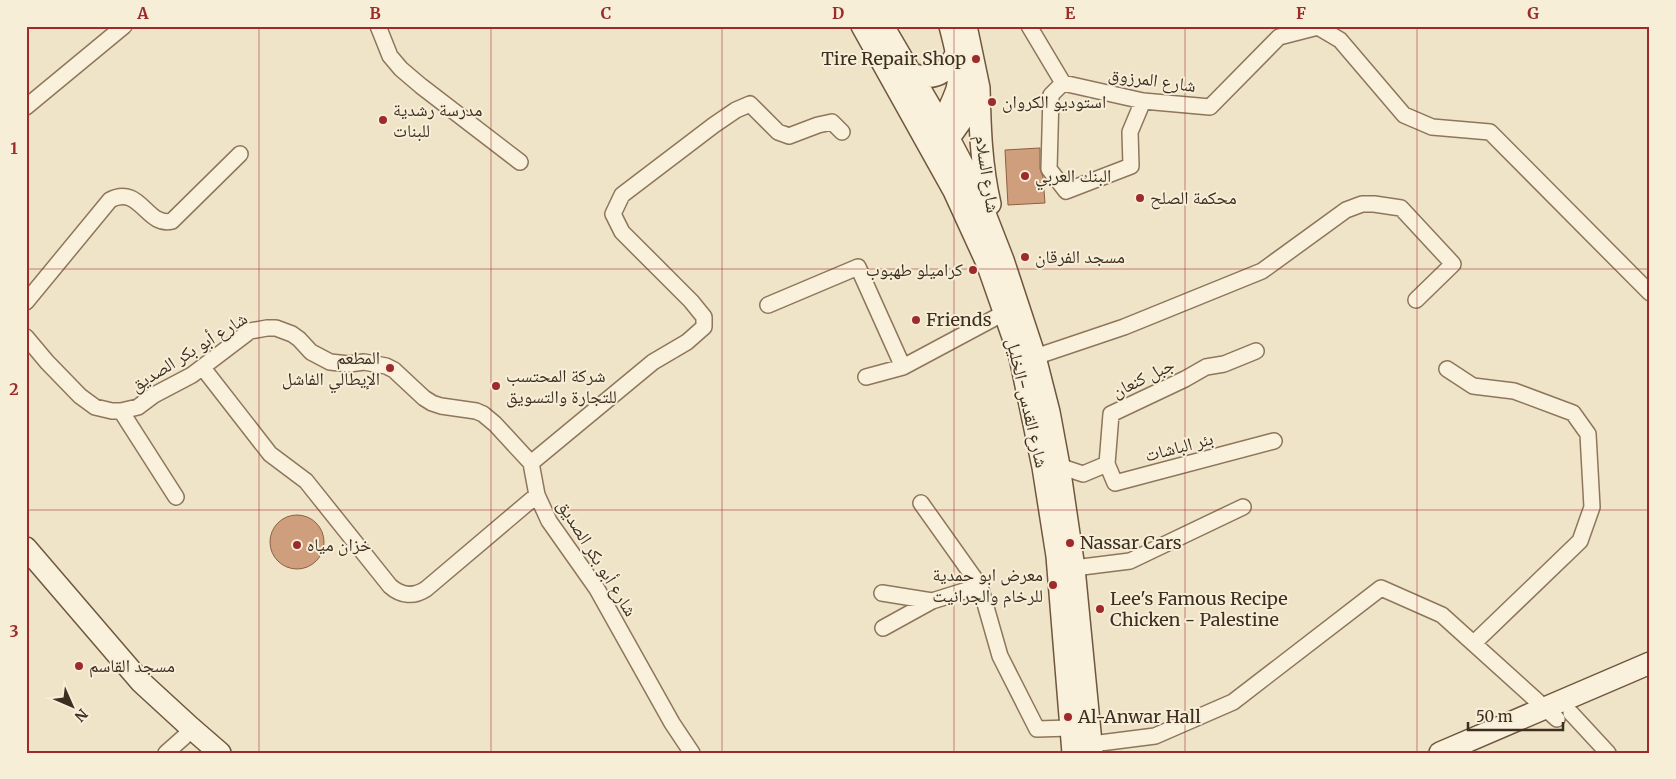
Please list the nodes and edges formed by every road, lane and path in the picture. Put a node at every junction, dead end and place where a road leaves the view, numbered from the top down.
1 (124, 26) edge
2 (378, 26) edge
3 (862, 26) edge
4 (883, 26) edge
5 (950, 26) edge
6 (966, 26) edge
7 (1029, 26) edge
8 (956, 54) junction
9 (911, 74) junction
10 (1063, 84) junction
11 (979, 88) junction
12 (1143, 101) junction
13 (26, 107) edge
14 (945, 131) junction
15 (842, 132) dead end
16 (933, 153) junction
17 (240, 154) dead end
18 (520, 162) dead end
19 (1003, 260) junction
20 (1650, 293) edge
21 (1416, 300) dead end
22 (26, 302) edge
23 (768, 305) dead end
24 (1004, 313) junction
25 (26, 337) edge
26 (1256, 351) dead end
27 (1035, 357) junction
28 (903, 367) junction
29 (203, 368) junction
30 (1447, 369) dead end
31 (866, 376) dead end
32 (120, 411) junction
33 (1274, 441) dead end
34 (532, 463) junction
35 (1107, 464) junction
36 (1059, 466) junction
37 (537, 495) junction
38 (176, 497) dead end
39 (921, 502) dead end
40 (1243, 508) dead end
41 (26, 548) edge
42 (26, 566) edge
43 (1074, 568) junction
44 (980, 586) junction
45 (882, 593) dead end
46 (932, 601) junction
47 (883, 628) dead end
48 (1474, 643) junction
49 (1650, 663) edge
50 (1650, 678) edge
51 (1558, 714) junction
52 (1070, 728) junction
53 (184, 737) junction
54 (1092, 748) edge
55 (166, 753) edge
56 (203, 753) edge
57 (220, 753) edge
58 (692, 753) edge
59 (1072, 753) edge
60 (1440, 753) edge
61 (1475, 753) edge
62 (1608, 753) edge

1 - 13 street
2 - 18 street
3 - 16 main road, شارع القدس-الخليل
4 - 9 main road, شارع القدس-الخليل
5 - 8 main road, شارع السلام
6 - 11 main road, شارع السلام
7 - 10 street
8 - 9 main road
8 - 14 main road, شارع السلام
9 - 14 main road, شارع القدس-الخليل
10 - 12 street, شارع المرزوق
10 - 12 street
11 - 14 main road, شارع السلام
11 - 19 main road, شارع السلام
12 - 20 street, شارع المرزوق
14 - 16 main road, شارع السلام
14 - 19 main road, شارع القدس-الخليل
15 - 34 street
16 - 24 main road, شارع القدس-الخليل
17 - 22 street
19 - 27 main road, شارع القدس-الخليل
21 - 27 street
23 - 28 street
24 - 28 street
24 - 52 main road, شارع القدس-الخليل
25 - 32 street, شارع أبو بكر الصديق
26 - 35 street, جبل كنعان
27 - 36 main road, شارع القدس-الخليل
28 - 31 street
29 - 32 street, شارع أبو بكر الصديق
29 - 34 street, شارع أبو بكر الصديق
29 - 37 street
30 - 48 street
32 - 38 street
33 - 35 street, بئر الباشات
34 - 37 street, شارع أبو بكر الصديق
35 - 36 street
36 - 43 main road, شارع القدس-الخليل
37 - 58 street, شارع أبو بكر الصديق
39 - 44 street
40 - 43 street
41 - 57 main road
42 - 53 main road
43 - 54 main road, شارع القدس-الخليل
44 - 46 street
44 - 52 street
45 - 46 street
46 - 47 street
48 - 51 street
48 - 54 street
49 - 51 main road
50 - 51 main road
51 - 60 main road
51 - 61 main road
51 - 62 street
52 - 59 main road, شارع القدس-الخليل
53 - 55 street
53 - 56 main road

